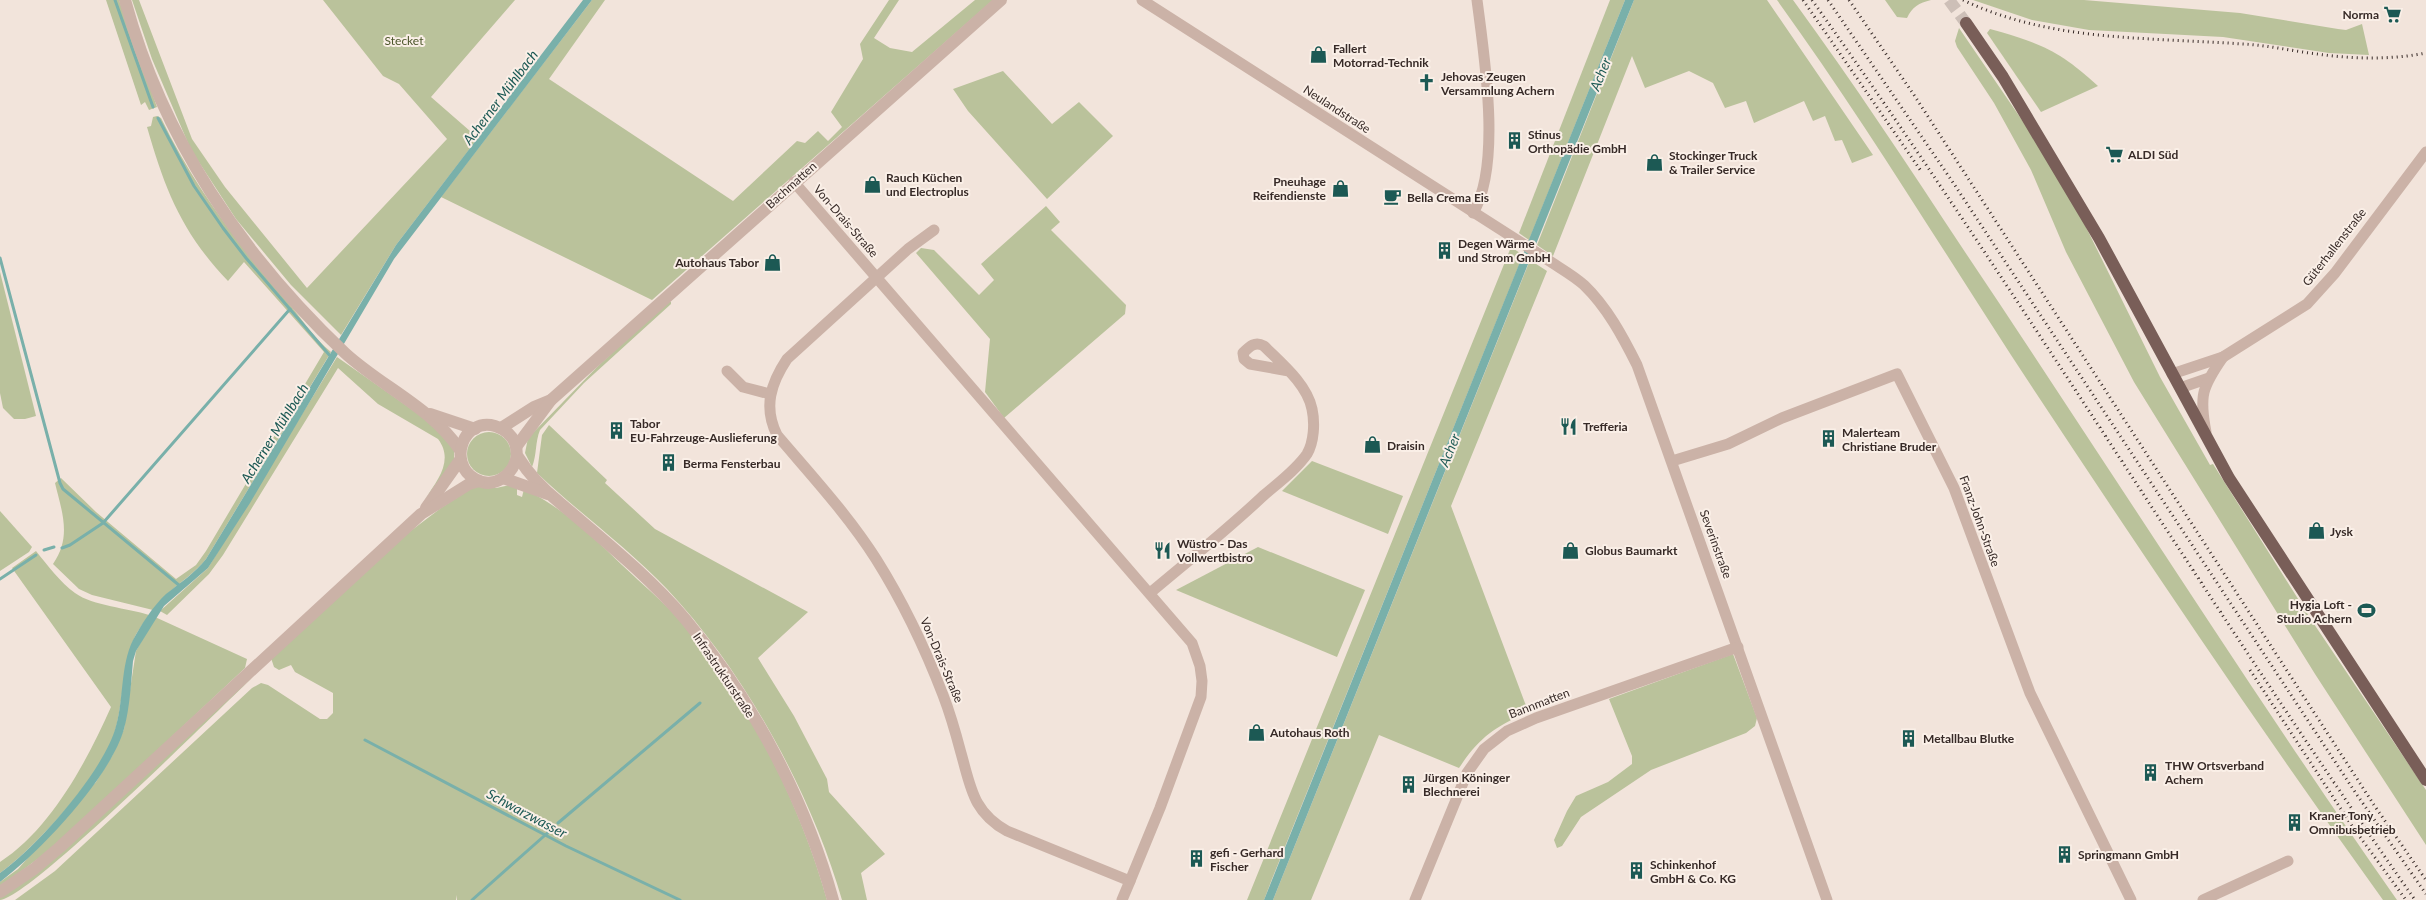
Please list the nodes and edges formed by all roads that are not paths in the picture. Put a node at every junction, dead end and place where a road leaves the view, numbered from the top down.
1 (125, 0) edge
2 (1001, 0) edge
3 (1142, 0) edge
4 (1477, 0) edge
5 (1966, 23) tunnel mouth
6 (2426, 152) edge
7 (794, 182) junction
8 (1473, 213) junction
9 (934, 230) dead end
10 (1517, 241) joint
11 (877, 278) junction
12 (2223, 357) junction
13 (727, 371) dead end
14 (1289, 371) dead end
15 (2172, 374) junction
16 (2209, 378) junction
17 (2180, 388) junction
18 (770, 394) junction
19 (551, 400) junction
20 (426, 412) junction
21 (501, 428) junction
22 (475, 429) junction
23 (2207, 438) junction
24 (517, 452) junction
25 (460, 455) junction
26 (1672, 460) junction
27 (504, 478) junction
28 (479, 481) junction
29 (551, 495) junction
30 (421, 514) junction
31 (1150, 593) junction
32 (1738, 647) junction
33 (2426, 780) edge
34 (2288, 862) dead end
35 (1130, 881) junction
36 (0, 892) edge
37 (833, 900) edge
38 (1122, 900) edge
39 (1414, 900) edge
40 (1827, 900) edge
41 (2131, 900) edge
42 (2203, 900) edge

1 - 20 street
2 - 7 street, Bachmatten
3 - 8 street, Neulandstraße
4 - 8 street
5 - 15 main road
6 - 12 street, Güterhallenstraße
7 - 11 street, Von-Drais-Straße
7 - 19 street, Bachmatten
8 - 10 street, Neulandstraße
9 - 11 street, Von-Drais-Straße
10 - 26 street, Severinstraße
11 - 18 street, Von-Drais-Straße
11 - 31 street, Von-Drais-Straße
12 - 15 street, Güterhallenstraße
12 - 16 street, Güterhallenstraße
13 - 18 street
14 - 31 street
15 - 17 main road
16 - 17 street
16 - 23 street, Güterhallenstraße
17 - 23 main road
18 - 35 street, Von-Drais-Straße
19 - 21 street
19 - 24 street
20 - 22 street
20 - 25 street
21 - 22 street
21 - 24 street
22 - 25 street
23 - 33 main road
24 - 27 street
24 - 29 street
25 - 28 street
25 - 30 street
26 - 32 street, Severinstraße
26 - 41 street, Franz-John-Straße
27 - 28 street
27 - 29 street
28 - 30 street
29 - 37 street, Infrastrukturstraße
30 - 36 street
31 - 35 street, Von-Drais-Straße
32 - 39 street, Bannmatten
32 - 40 street, Severinstraße
34 - 42 street
35 - 38 street, Von-Drais-Straße

